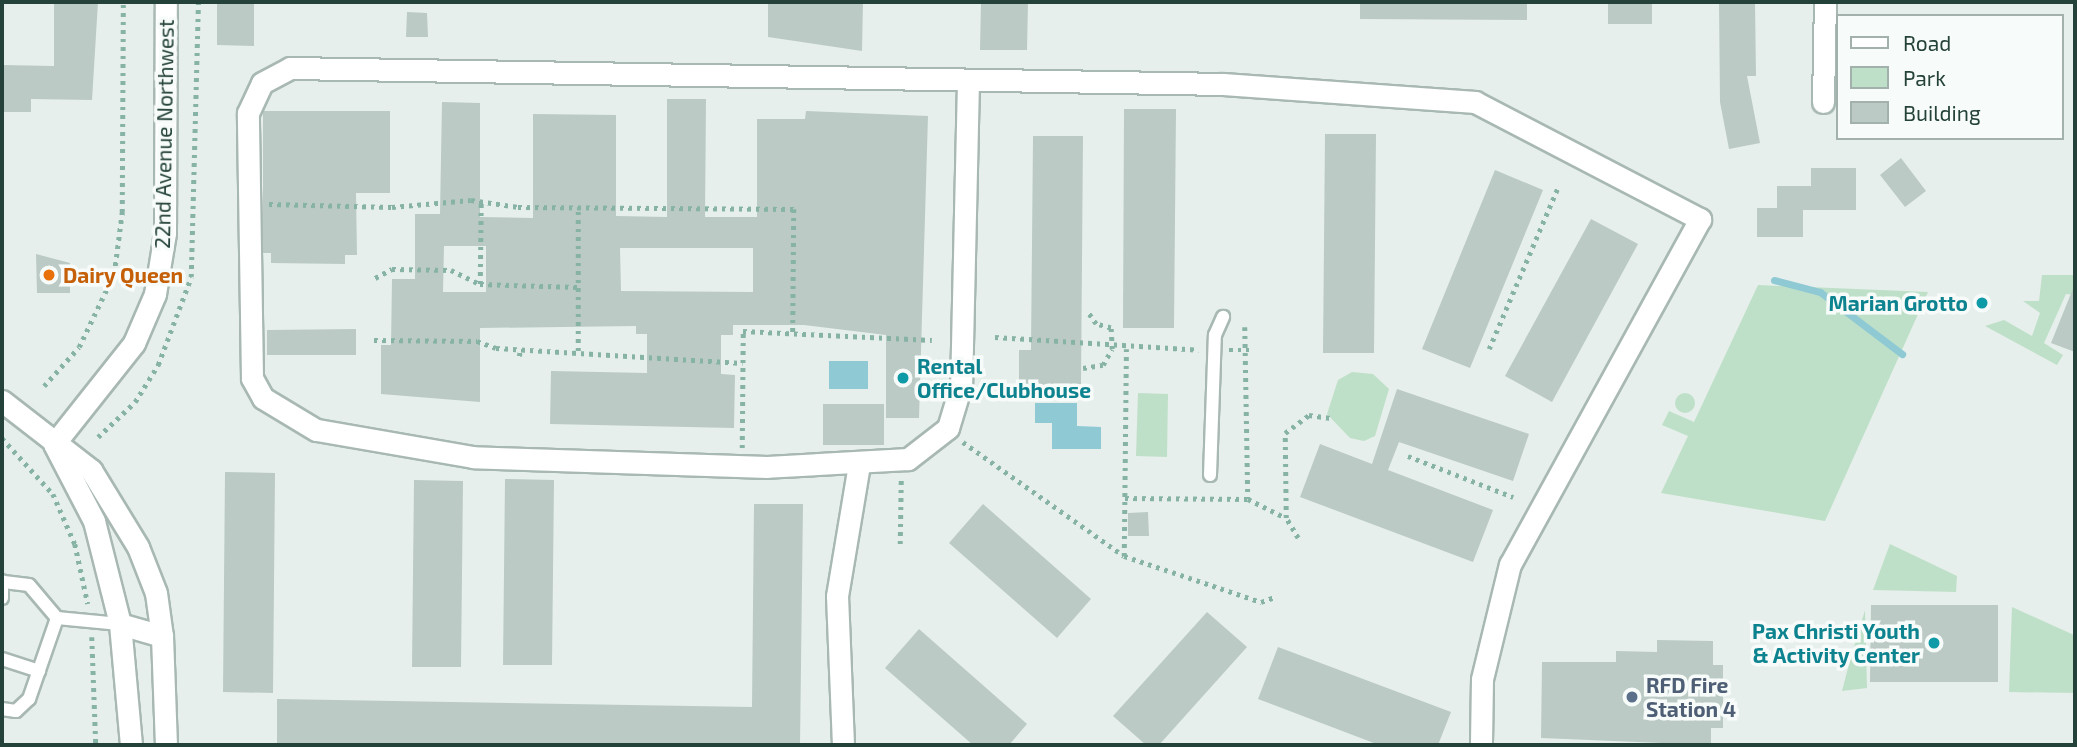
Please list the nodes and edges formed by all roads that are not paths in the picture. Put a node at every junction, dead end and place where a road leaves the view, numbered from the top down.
1 (166, 2) edge
2 (1825, 2) edge
3 (968, 81) junction
4 (1823, 102) dead end
5 (1223, 317) dead end
6 (2, 401) edge
7 (54, 444) junction
8 (859, 465) junction
9 (1210, 475) dead end
10 (3, 582) edge
11 (2, 598) edge
12 (57, 618) junction
13 (120, 624) junction
14 (162, 636) junction
15 (2, 660) edge
16 (39, 671) junction
17 (125, 677) junction
18 (2, 709) edge
19 (117, 745) edge
20 (131, 745) edge
21 (166, 745) edge
22 (843, 745) edge
23 (1481, 745) edge

1 - 7 street, 22nd Avenue Northwest
2 - 4 street
3 - 8 street
3 - 8 street
3 - 23 street
5 - 9 lane
6 - 7 street
7 - 13 street
7 - 14 street
8 - 22 street
10 - 11 lane
10 - 12 lane
12 - 13 lane
12 - 16 lane
13 - 14 street
13 - 17 street
14 - 21 street
15 - 16 lane
16 - 18 lane
17 - 19 street
17 - 20 street

